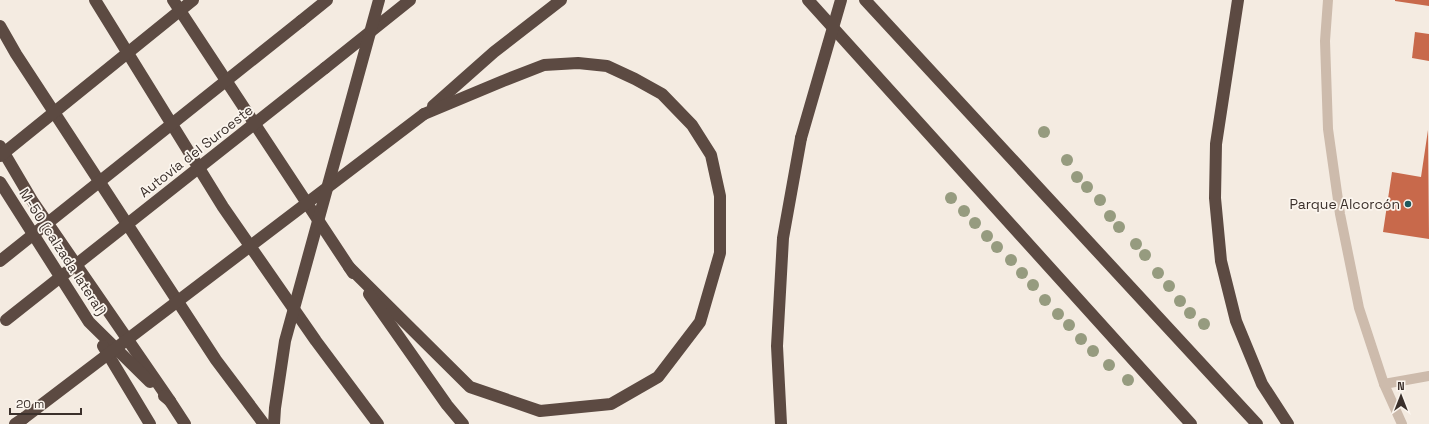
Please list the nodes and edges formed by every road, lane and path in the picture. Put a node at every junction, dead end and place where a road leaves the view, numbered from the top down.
1 (95, 0) edge
2 (173, 0) edge
3 (194, 0) edge
4 (326, 0) edge
5 (380, 0) edge
6 (410, 0) edge
7 (561, 0) edge
8 (808, 0) edge
9 (841, 0) edge
10 (865, 0) edge
11 (1238, 0) edge
12 (1328, 0) edge
13 (0, 26) edge
14 (424, 114) junction
15 (0, 146) edge
16 (0, 156) edge
17 (0, 182) edge
18 (0, 261) edge
19 (349, 267) junction
20 (3, 322) edge
21 (89, 322) junction
22 (1429, 376) edge
23 (1384, 384) junction
24 (170, 402) junction
25 (19, 422) edge
26 (150, 424) edge
27 (185, 424) edge
28 (264, 424) edge
29 (274, 424) edge
30 (378, 424) edge
31 (463, 424) edge
32 (781, 424) edge
33 (1191, 424) edge
34 (1257, 424) edge
35 (1288, 424) edge
36 (1402, 424) edge

1 - 30 highway
2 - 19 highway
3 - 16 highway, bridge
4 - 18 highway, bridge
5 - 29 highway, bridge
6 - 20 highway, Autovía del Suroeste, bridge
7 - 14 highway
8 - 33 highway
9 - 32 highway, bridge
10 - 34 highway
11 - 35 highway
12 - 23 street
13 - 28 highway
14 - 19 highway
14 - 25 highway, bridge
15 - 24 highway
17 - 21 highway, M-50 (calzada lateral)
19 - 31 highway
21 - 24 highway, M-50 (calzada lateral)
21 - 26 highway
22 - 23 street
23 - 36 street
24 - 27 highway, M-50 (calzada lateral)

